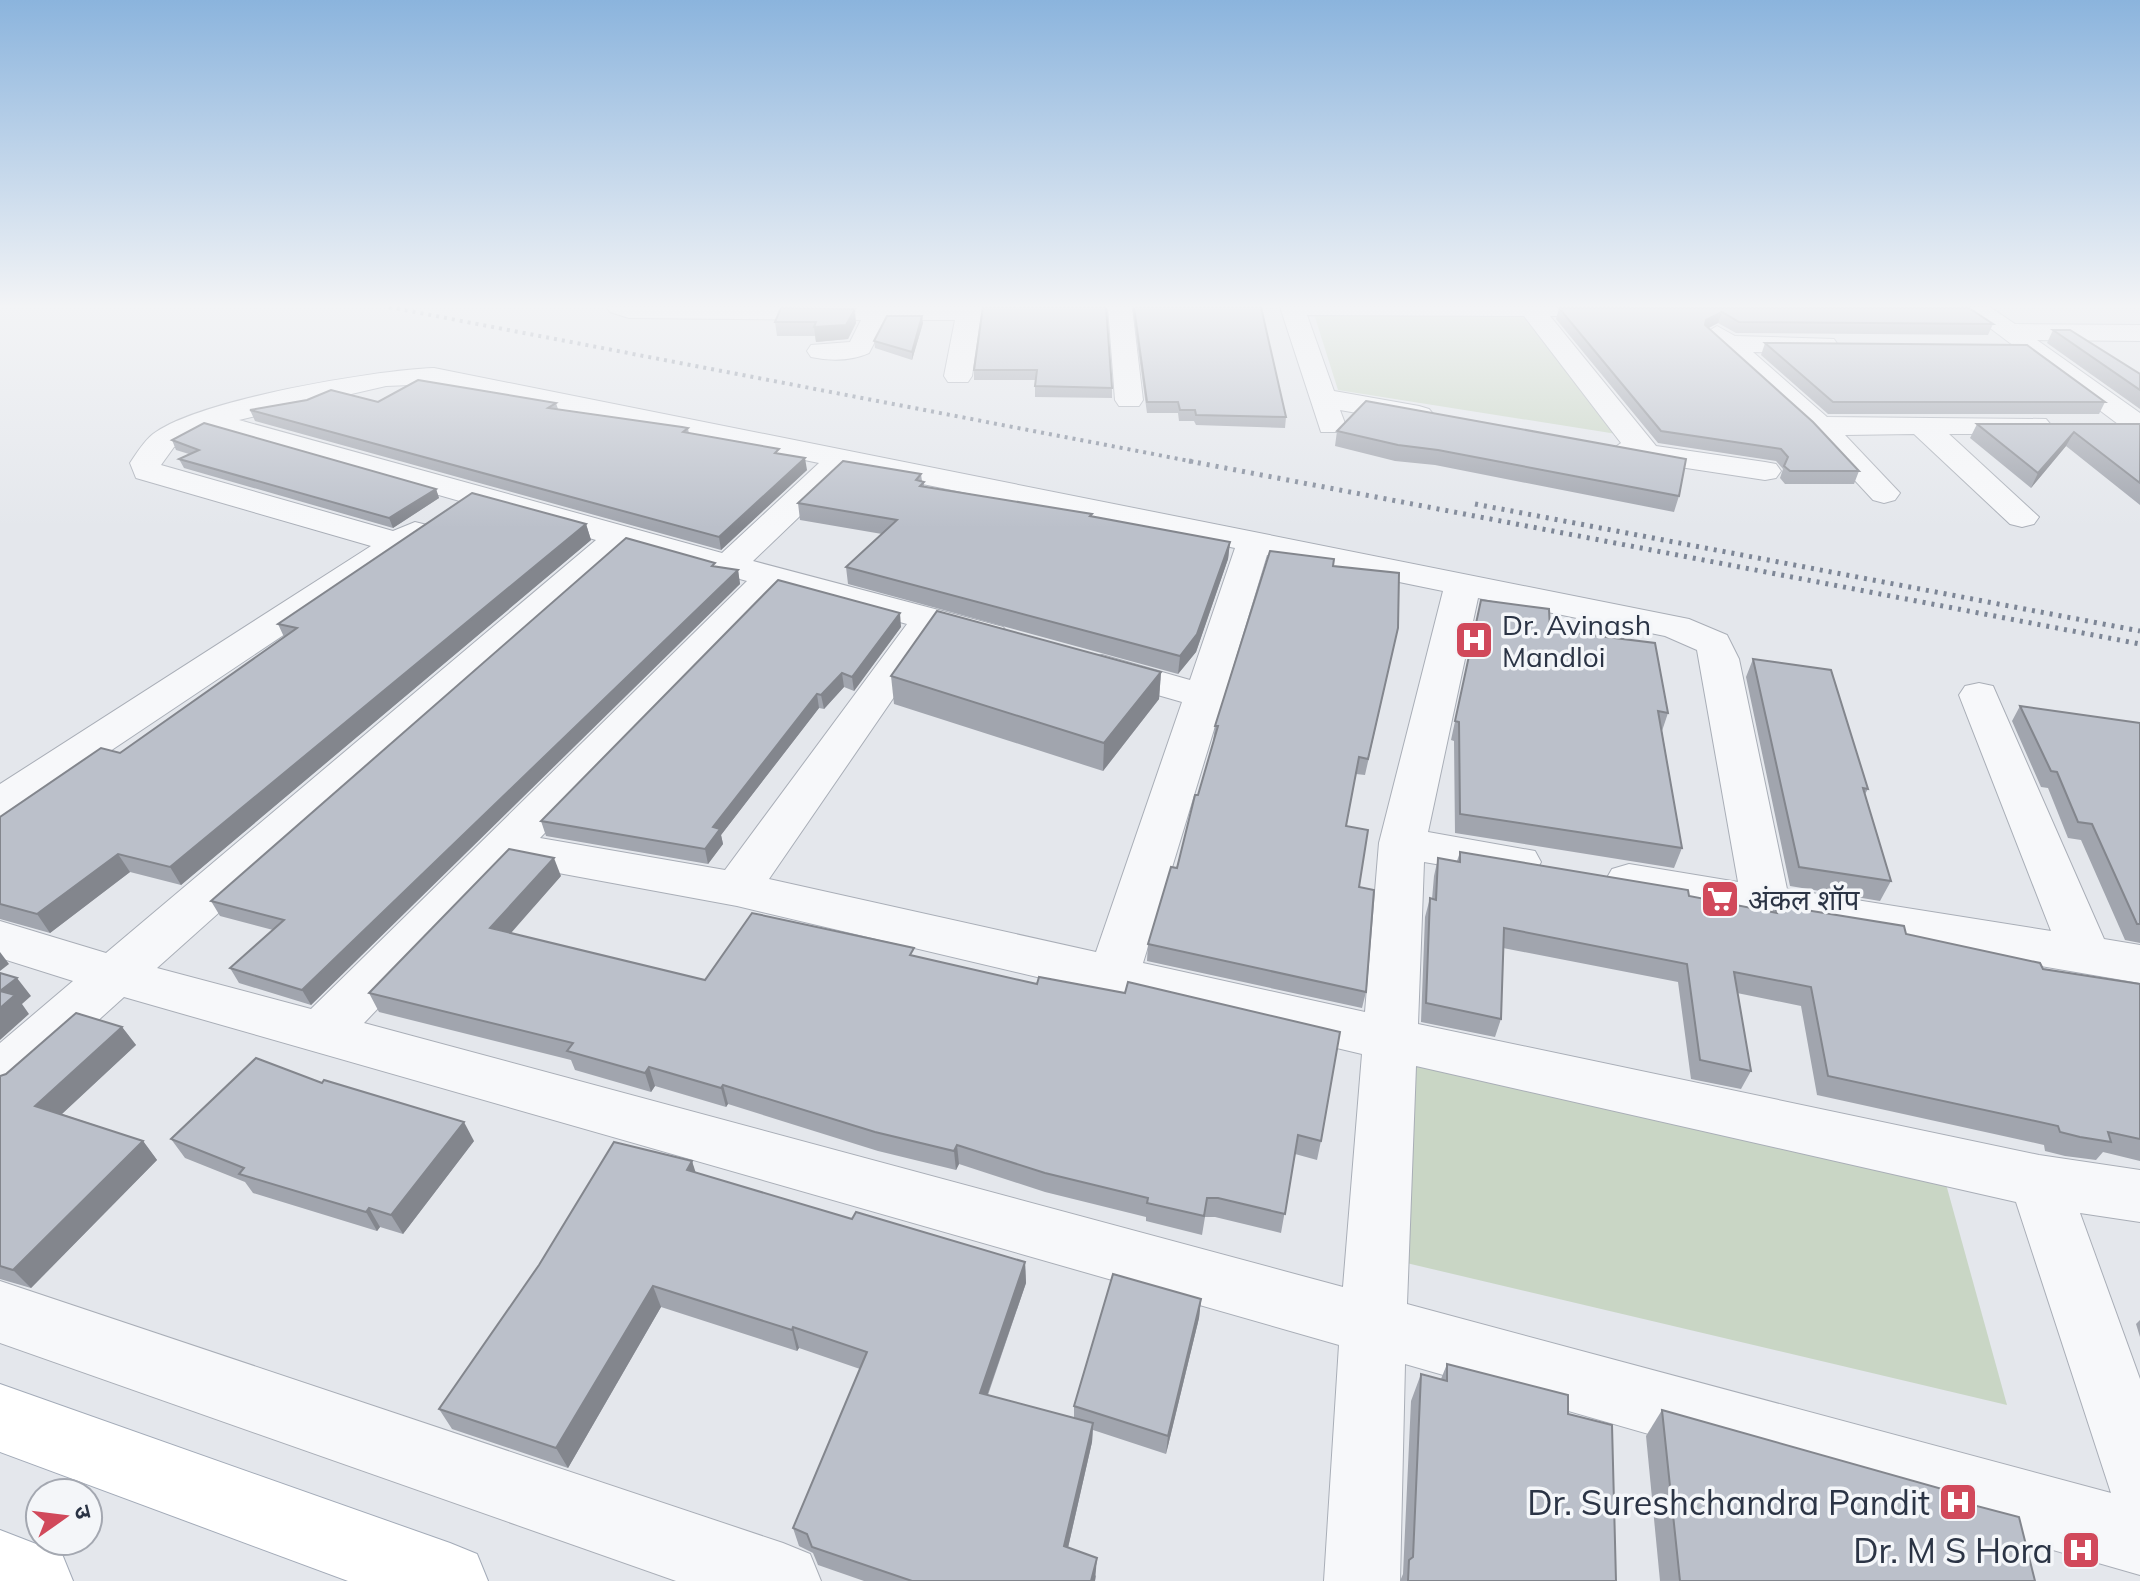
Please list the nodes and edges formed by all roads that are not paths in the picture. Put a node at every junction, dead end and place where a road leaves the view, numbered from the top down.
1 (374, 381) edge
2 (458, 381) edge
3 (1127, 381) edge
4 (1317, 381) edge
5 (1588, 381) edge
6 (1769, 381) edge
7 (2074, 381) edge
8 (1323, 398) junction
9 (1129, 400) dead end
10 (205, 419) junction
11 (1446, 420) edge
12 (2126, 420) edge
13 (1921, 425) junction
14 (2061, 425) edge
15 (1820, 426) junction
16 (1331, 427) dead end
17 (1600, 446) edge
18 (1646, 454) junction
19 (843, 458) junction
20 (1765, 471) dead end
21 (1884, 493) dead end
22 (470, 496) junction
23 (2022, 517) dead end
24 (620, 537) junction
25 (1254, 542) junction
26 (398, 543) junction
27 (729, 565) junction
28 (772, 576) junction
29 (1463, 583) junction
30 (930, 618) junction
31 (1021, 644) edge
32 (1067, 657) edge
33 (1979, 695) dead end
34 (1203, 696) junction
35 (0, 804) edge
36 (1402, 843) junction
37 (505, 848) junction
38 (737, 889) junction
39 (1766, 903) junction
40 (0, 939) edge
41 (2086, 956) junction
42 (2140, 964) edge
43 (113, 975) junction
44 (1113, 976) junction
45 (321, 1033) junction
46 (1390, 1039) junction
47 (0, 1075) edge
48 (2039, 1181) junction
49 (2140, 1196) edge
50 (0, 1312) edge
51 (1373, 1326) junction
52 (0, 1418) edge
53 (2140, 1478) edge
54 (2140, 1538) edge
55 (0, 1567) edge
56 (35, 1581) edge
57 (450, 1581) edge
58 (783, 1581) edge
59 (1362, 1581) edge

1 - 10 street
2 - 19 street
3 - 9 street
4 - 8 street
5 - 18 street
6 - 15 street
7 - 12 street
8 - 11 street
8 - 16 street
10 - 22 street
10 - 26 street
13 - 14 street
13 - 15 street
13 - 23 street
15 - 21 street
17 - 18 street
18 - 20 street
19 - 25 street
19 - 27 street
22 - 24 street
22 - 26 street
24 - 27 street
24 - 43 street
25 - 29 street
25 - 34 street
26 - 35 street
27 - 28 street
28 - 30 street
28 - 37 street
29 - 36 street
29 - 39 street
30 - 31 street
30 - 38 street
32 - 34 street
33 - 41 street
34 - 44 street
36 - 39 street
36 - 46 street
37 - 38 street
37 - 45 street
38 - 44 street
39 - 41 street
40 - 43 street
41 - 42 street
43 - 45 street
43 - 47 street
44 - 46 street
45 - 51 street
46 - 48 street
46 - 51 street
48 - 49 street
48 - 53 street
50 - 58 street
51 - 54 street
51 - 59 street
52 - 57 main road
55 - 56 main road

